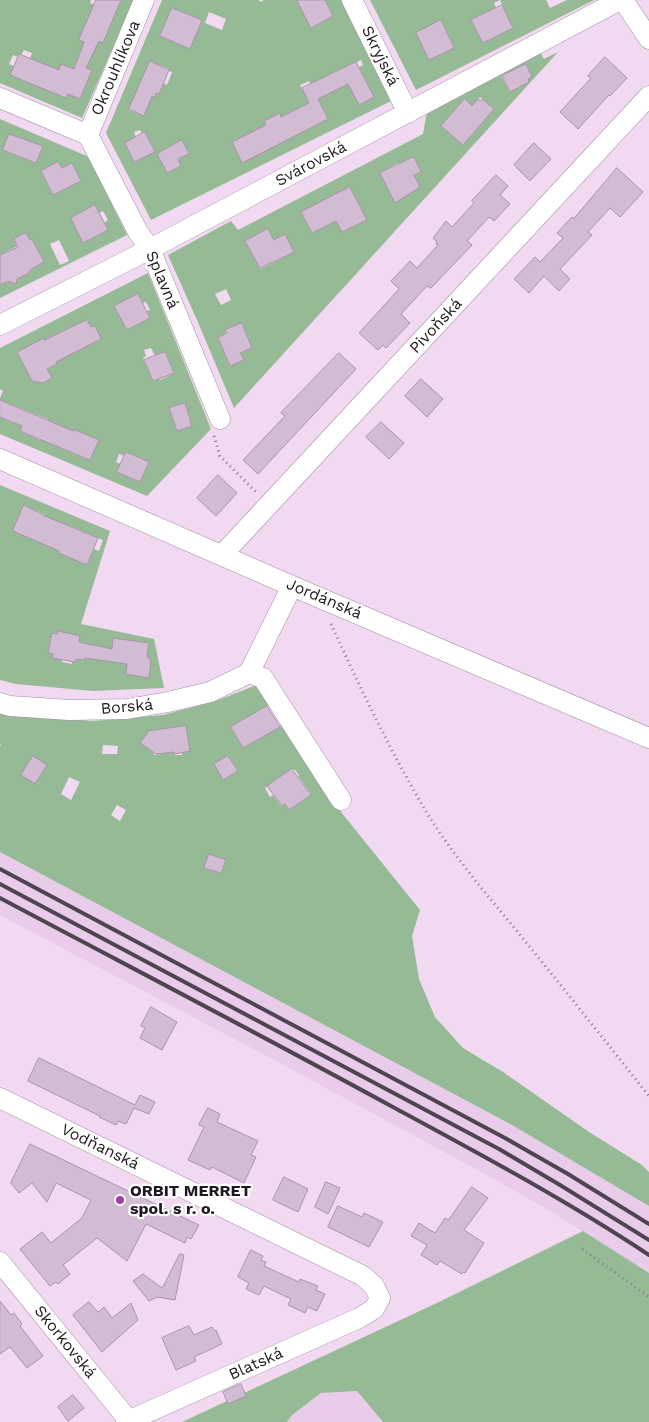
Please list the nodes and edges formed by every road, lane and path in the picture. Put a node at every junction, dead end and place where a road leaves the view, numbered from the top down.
1 (144, 0) edge
2 (352, 0) edge
3 (622, 0) edge
4 (649, 39) edge
5 (649, 96) edge
6 (0, 98) edge
7 (408, 113) junction
8 (88, 135) junction
9 (150, 249) junction
10 (0, 325) edge
11 (220, 420) joint
12 (0, 459) edge
13 (270, 505) junction
14 (222, 555) junction
15 (292, 586) junction
16 (330, 620) dead end
17 (249, 673) junction
18 (0, 703) edge
19 (649, 738) edge
20 (341, 800) dead end
21 (649, 1096) edge
22 (0, 1098) edge
23 (582, 1250) dead end
24 (0, 1262) edge
25 (649, 1297) edge
26 (380, 1298) joint
27 (129, 1421) edge

1 - 8 street, Okrouhlíkova
2 - 7 street, Skryjská
3 - 4 street
3 - 7 street, Svárovská
5 - 13 street, Pivoňská
6 - 8 street
7 - 9 street, Svárovská
8 - 9 street, Splavná
9 - 10 street, Svárovská
9 - 11 street, Splavná
11 - 13 path
12 - 14 street, Jordánská
13 - 14 street, Pivoňská
14 - 15 street, Jordánská
15 - 17 street
15 - 19 street, Jordánská
16 - 21 path
17 - 18 street, Borská
17 - 20 street
22 - 26 street, Vodňanská
23 - 25 path
24 - 27 street, Skorkovská
26 - 27 street, Blatská

